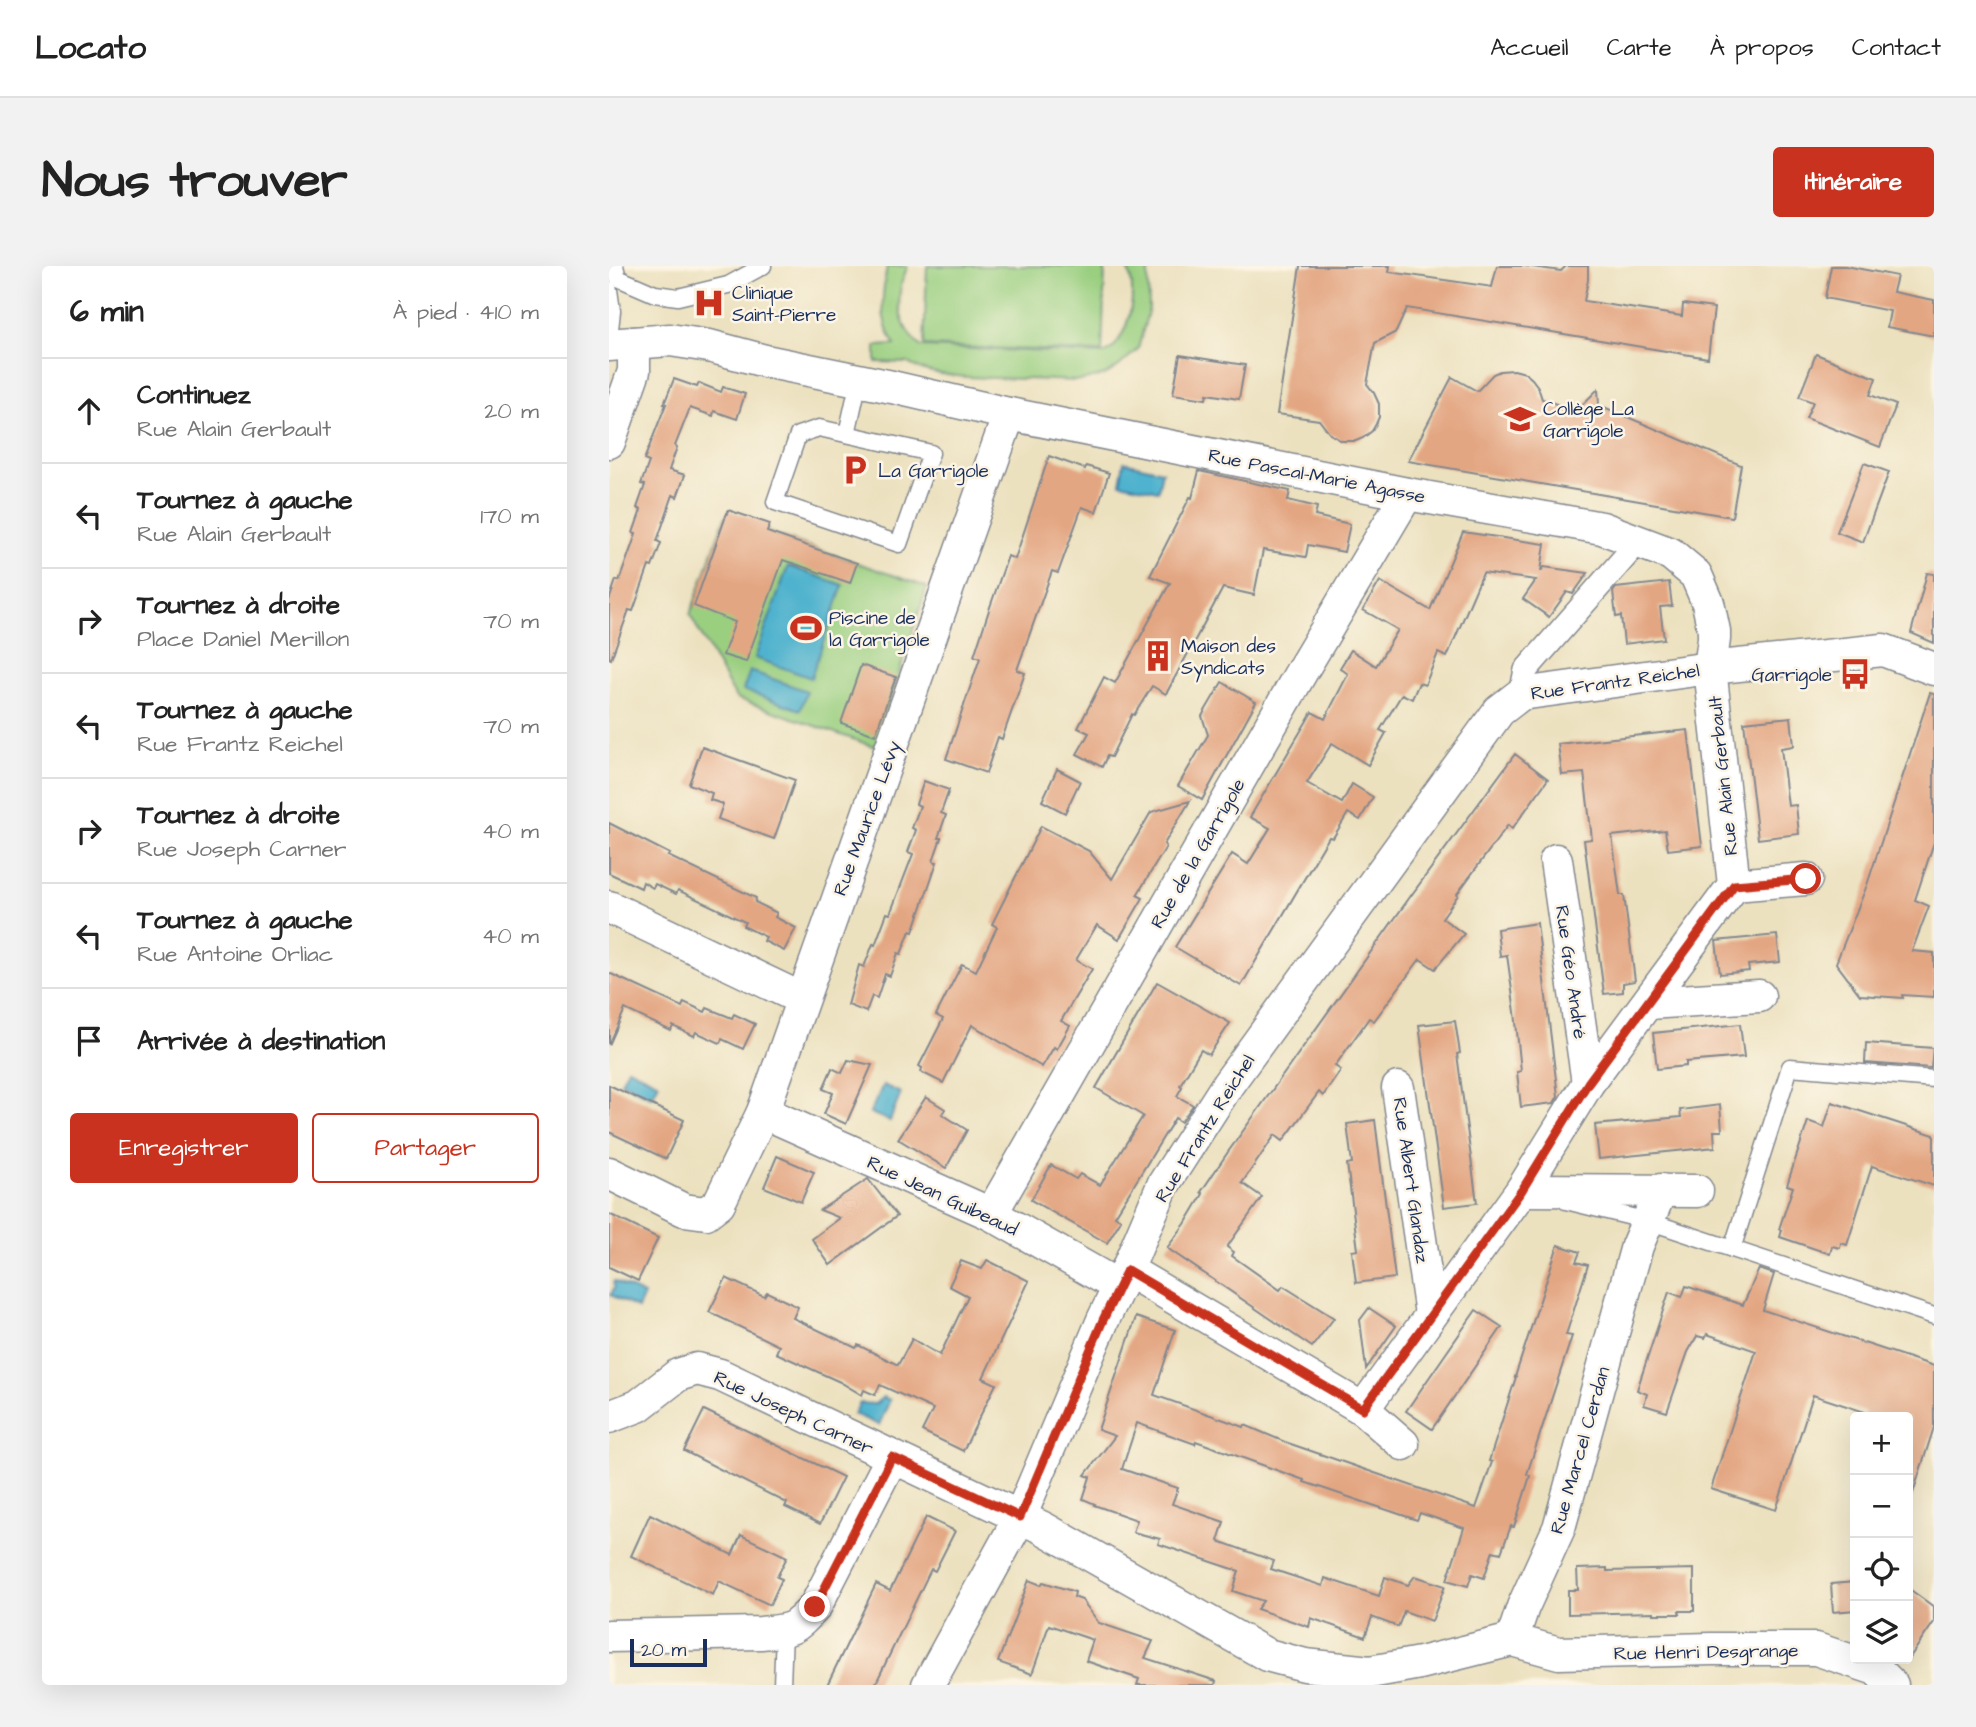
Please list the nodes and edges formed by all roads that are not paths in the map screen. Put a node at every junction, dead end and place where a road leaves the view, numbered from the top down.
1 (763, 266) edge
2 (613, 281) edge
3 (617, 342) edge
4 (859, 380) junction
5 (1009, 414) junction
6 (847, 434) junction
7 (609, 442) edge
8 (1407, 494) junction
9 (1638, 542) junction
10 (1710, 668) junction
11 (1934, 669) edge
12 (1521, 694) junction
13 (1556, 860) dead end
14 (1806, 879) dead end
15 (1734, 885) junction
16 (609, 907) edge
17 (1759, 996) dead end
18 (802, 999) junction
19 (1648, 1003) junction
20 (1934, 1079) edge
21 (1588, 1083) junction
22 (1398, 1088) dead end
23 (762, 1112) junction
24 (609, 1173) edge
25 (1522, 1190) junction
26 (1661, 1190) junction
27 (1697, 1191) dead end
28 (991, 1214) junction
29 (1648, 1221) junction
30 (1732, 1249) junction
31 (1122, 1278) junction
32 (1431, 1314) junction
33 (1934, 1316) edge
34 (1363, 1409) junction
35 (609, 1417) edge
36 (1403, 1444) dead end
37 (892, 1457) junction
38 (1020, 1517) junction
39 (783, 1631) junction
40 (609, 1636) edge
41 (1512, 1640) junction
42 (1337, 1677) edge
43 (782, 1685) edge
44 (928, 1685) edge
45 (1892, 1685) edge

1 - 2 lane
2 - 3 lane
3 - 4 street, Rue Pascal-Marie Agasse
3 - 7 street
4 - 5 street, Rue Pascal-Marie Agasse
4 - 6 lane
5 - 8 street, Rue Pascal-Marie Agasse
5 - 18 street, Rue Maurice Lévy
6 - 6 lane
8 - 9 street, Rue Pascal-Marie Agasse
8 - 28 street, Rue de la Garrigole
9 - 10 street, Rue Pascal-Marie Agasse
9 - 12 street, Rue Frantz Reichel
10 - 11 street
10 - 12 street, Rue Frantz Reichel
10 - 15 street, Rue Alain Gerbault
12 - 31 street, Rue Frantz Reichel
13 - 21 street, Rue Géo André
14 - 15 street
15 - 19 street
16 - 18 street
17 - 19 street
18 - 23 street, Rue Maurice Lévy
19 - 21 street
20 - 30 lane
21 - 25 street
22 - 32 street, Rue Albert Glandaz
23 - 24 street, Rue Maurice Lévy
23 - 28 street, Rue Jean Guibeaud
25 - 26 street
25 - 29 lane
25 - 32 street
26 - 27 street
26 - 29 street, Rue Marcel Cerdan
28 - 31 street, Rue Jean Guibeaud
29 - 30 lane
29 - 41 street, Rue Marcel Cerdan
30 - 33 lane
31 - 34 street, Rue Jean Guibeaud
31 - 38 street, Rue Frantz Reichel
32 - 34 street
34 - 36 street, Rue Jean Guibeaud
35 - 37 street, Rue Joseph Carner
37 - 38 street, Rue Joseph Carner
37 - 39 street
38 - 42 street
38 - 44 street, Rue Frantz Reichel
39 - 40 street
39 - 43 lane
41 - 42 street
41 - 45 street, Rue Henri Desgrange

